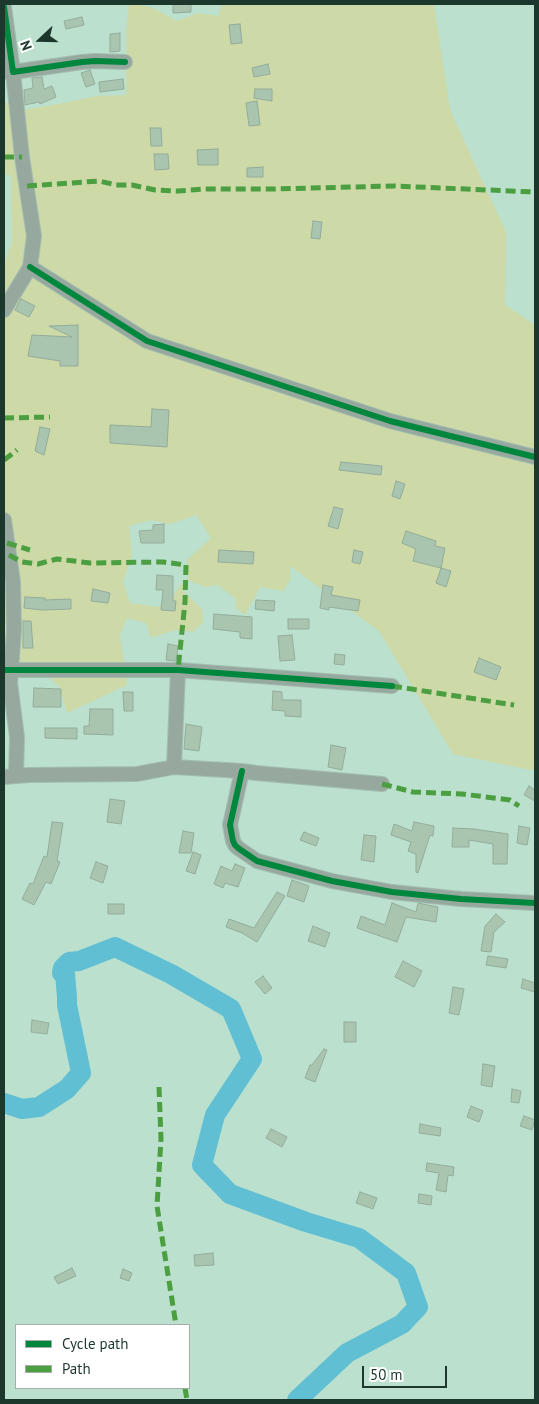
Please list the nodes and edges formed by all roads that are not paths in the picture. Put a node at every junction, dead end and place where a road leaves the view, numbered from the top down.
1 (4, 7) edge
2 (124, 62) dead end
3 (8, 72) edge
4 (30, 267) junction
5 (4, 310) edge
6 (535, 457) edge
7 (4, 520) edge
8 (7, 670) edge
9 (178, 670) junction
10 (392, 686) dead end
11 (174, 767) junction
12 (242, 770) junction
13 (10, 776) edge
14 (382, 784) dead end
15 (535, 903) edge

1 - 3 street
2 - 3 street
3 - 4 street
4 - 5 street
4 - 6 street
7 - 8 street
8 - 9 street
8 - 13 street
9 - 10 street
9 - 11 street
11 - 12 street
11 - 13 street
12 - 14 street
12 - 15 street

